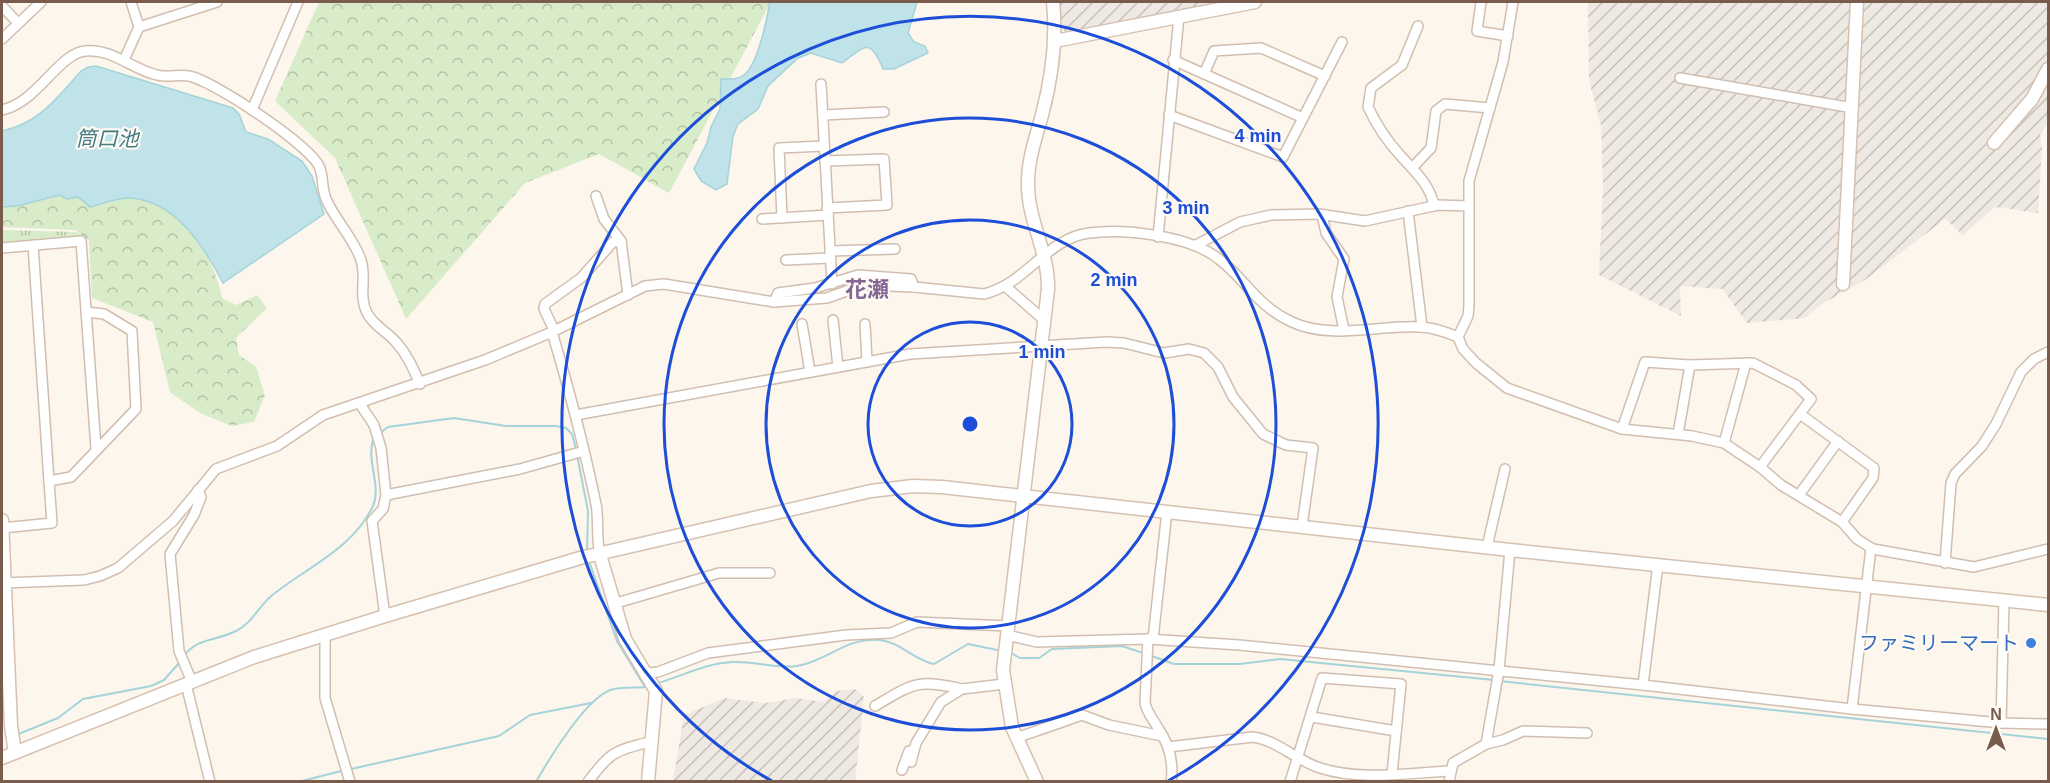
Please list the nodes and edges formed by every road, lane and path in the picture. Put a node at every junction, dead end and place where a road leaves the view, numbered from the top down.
1 (41, 2) edge
2 (131, 2) edge
3 (217, 2) edge
4 (298, 2) edge
5 (1053, 2) edge
6 (1255, 2) edge
7 (1481, 2) edge
8 (1513, 2) edge
9 (1857, 2) edge
10 (2, 6) edge
11 (1179, 16) junction
12 (18, 23) junction
13 (1418, 26) dead end
14 (139, 27) junction
15 (1508, 36) junction
16 (2, 39) edge
17 (1055, 41) junction
18 (1342, 42) dead end
19 (124, 60) junction
20 (1173, 60) junction
21 (2049, 69) edge
22 (1204, 74) junction
23 (1325, 76) junction
24 (1680, 78) dead end
25 (821, 84) dead end
26 (1490, 108) junction
27 (1853, 108) junction
28 (2, 110) edge
29 (252, 110) junction
30 (884, 112) dead end
31 (823, 115) junction
32 (1169, 115) junction
33 (1303, 118) junction
34 (1994, 143) dead end
35 (824, 146) junction
36 (825, 161) junction
37 (1413, 167) junction
38 (596, 196) dead end
39 (1434, 206) junction
40 (1468, 206) junction
41 (827, 211) junction
42 (1408, 211) junction
43 (1322, 214) junction
44 (782, 218) junction
45 (762, 219) dead end
46 (1158, 237) junction
47 (621, 241) junction
48 (33, 245) junction
49 (1196, 245) junction
50 (2, 248) edge
51 (895, 249) dead end
52 (830, 255) junction
53 (1045, 256) junction
54 (786, 260) dead end
55 (832, 284) junction
56 (1843, 284) dead end
57 (1005, 286) junction
58 (914, 287) junction
59 (628, 295) junction
60 (774, 302) junction
61 (86, 312) junction
62 (833, 320) dead end
63 (1044, 320) junction
64 (802, 324) dead end
65 (866, 324) dead end
66 (1422, 327) junction
67 (1344, 330) junction
68 (553, 331) junction
69 (1458, 337) junction
70 (1040, 345) junction
71 (2049, 352) edge
72 (867, 362) junction
73 (1746, 363) junction
74 (1690, 365) junction
75 (838, 367) junction
76 (810, 372) junction
77 (420, 384) junction
78 (360, 404) junction
79 (1800, 414) junction
80 (576, 415) junction
81 (1622, 429) junction
82 (1678, 434) junction
83 (1838, 441) junction
84 (1724, 443) junction
85 (96, 448) junction
86 (584, 451) junction
87 (1760, 466) junction
88 (1505, 469) dead end
89 (49, 481) junction
90 (198, 490) junction
91 (386, 495) junction
92 (1023, 495) junction
93 (1799, 495) junction
94 (1167, 511) junction
95 (2, 520) edge
96 (1842, 522) junction
97 (1302, 526) junction
98 (2, 528) edge
99 (1487, 548) junction
100 (1871, 548) junction
101 (2049, 549) edge
102 (1510, 550) junction
103 (597, 555) junction
104 (1945, 563) junction
105 (1658, 564) junction
106 (770, 573) dead end
107 (3, 583) edge
108 (1866, 586) junction
109 (2004, 601) junction
110 (613, 604) junction
111 (2049, 605) edge
112 (385, 616) junction
113 (325, 635) junction
114 (1151, 639) junction
115 (1006, 640) junction
116 (1498, 672) junction
117 (652, 682) junction
118 (189, 683) junction
119 (1004, 684) junction
120 (1643, 685) junction
121 (962, 689) junction
122 (875, 706) dead end
123 (1852, 709) junction
124 (1312, 717) junction
125 (2001, 723) junction
126 (2049, 724) edge
127 (1396, 731) junction
128 (1587, 733) dead end
129 (1162, 735) junction
130 (1016, 738) junction
131 (13, 741) junction
132 (650, 742) junction
133 (916, 743) junction
134 (1486, 744) junction
135 (1168, 747) junction
136 (2, 758) edge
137 (1297, 760) junction
138 (911, 762) dead end
139 (902, 770) dead end
140 (1450, 771) junction
141 (1392, 774) junction
142 (210, 782) edge
143 (350, 782) edge
144 (588, 782) edge
145 (648, 782) edge
146 (1037, 782) edge
147 (1171, 782) edge
148 (1290, 782) edge
149 (1449, 782) edge

1 - 12 street
2 - 14 street
3 - 14 street
4 - 29 street
5 - 17 street
6 - 11 street
7 - 15 street
8 - 15 street
9 - 27 street
10 - 12 street
11 - 17 street
11 - 20 street
12 - 16 street
13 - 37 street
14 - 19 street
15 - 26 street
17 - 53 street
18 - 23 street
19 - 28 street
19 - 29 street
20 - 22 street
20 - 32 street
21 - 34 street
22 - 23 street
22 - 33 street
23 - 33 street
24 - 27 street
25 - 31 street
26 - 37 street
26 - 40 street
27 - 56 street
29 - 77 street
30 - 31 street
31 - 35 street
32 - 33 street
32 - 46 street
35 - 36 street
35 - 44 street
36 - 41 street
36 - 41 street
37 - 39 street
38 - 47 street
39 - 40 street
39 - 42 street
40 - 69 street
41 - 44 street
41 - 52 street
42 - 43 street
42 - 66 street
43 - 49 street
43 - 67 street
44 - 45 street
46 - 49 street
46 - 53 street
47 - 59 street
47 - 68 street
48 - 50 street
48 - 61 street
48 - 89 street
49 - 67 street
51 - 52 street
52 - 54 street
52 - 55 street
53 - 57 street
53 - 63 street
55 - 58 street
55 - 60 street
57 - 58 street
57 - 63 street
58 - 60 street
59 - 60 street
59 - 68 street
61 - 85 street
61 - 85 street
62 - 75 street
63 - 70 street
64 - 76 street
65 - 72 street
66 - 67 street
66 - 69 street
68 - 77 street
68 - 80 street
69 - 81 street
70 - 72 street
70 - 92 street
70 - 97 street
71 - 104 street
72 - 75 street
73 - 74 street
73 - 79 street
73 - 84 street
74 - 81 street
74 - 82 street
75 - 76 street
76 - 80 street
77 - 78 street
78 - 90 street
78 - 91 street
79 - 83 street
79 - 87 street
80 - 86 street
81 - 82 street
82 - 84 street
83 - 93 street
83 - 96 street
84 - 87 street
85 - 89 street
86 - 91 street
86 - 103 street
87 - 93 street
88 - 99 street
89 - 98 street
90 - 107 street
90 - 118 street
91 - 112 street
92 - 94 street
92 - 103 street
92 - 115 street
93 - 96 street
94 - 97 street
94 - 114 street
95 - 98 street
96 - 100 street
97 - 99 street
98 - 107 street
99 - 102 street
100 - 104 street
100 - 108 street
101 - 104 street
102 - 105 street
102 - 116 street
103 - 110 street
103 - 112 street
105 - 108 street
105 - 120 street
106 - 110 street
107 - 131 street
108 - 109 street
108 - 123 street
109 - 111 street
109 - 125 street
110 - 117 street
112 - 113 street
113 - 118 street
113 - 143 street
114 - 115 street
114 - 116 street
114 - 129 street
115 - 117 street
115 - 119 street
116 - 120 street
116 - 134 street
117 - 132 street
118 - 131 street
118 - 142 street
119 - 121 street
119 - 130 street
120 - 123 street
121 - 122 street
121 - 133 street
123 - 125 street
124 - 127 street
124 - 127 street
124 - 137 street
125 - 126 street
127 - 141 street
128 - 134 street
129 - 130 street
129 - 135 street
130 - 146 street
131 - 136 street
132 - 144 street
132 - 145 street
133 - 138 street
133 - 139 street
134 - 140 street
135 - 137 street
135 - 147 street
137 - 141 street
137 - 148 street
140 - 141 street
140 - 149 street

